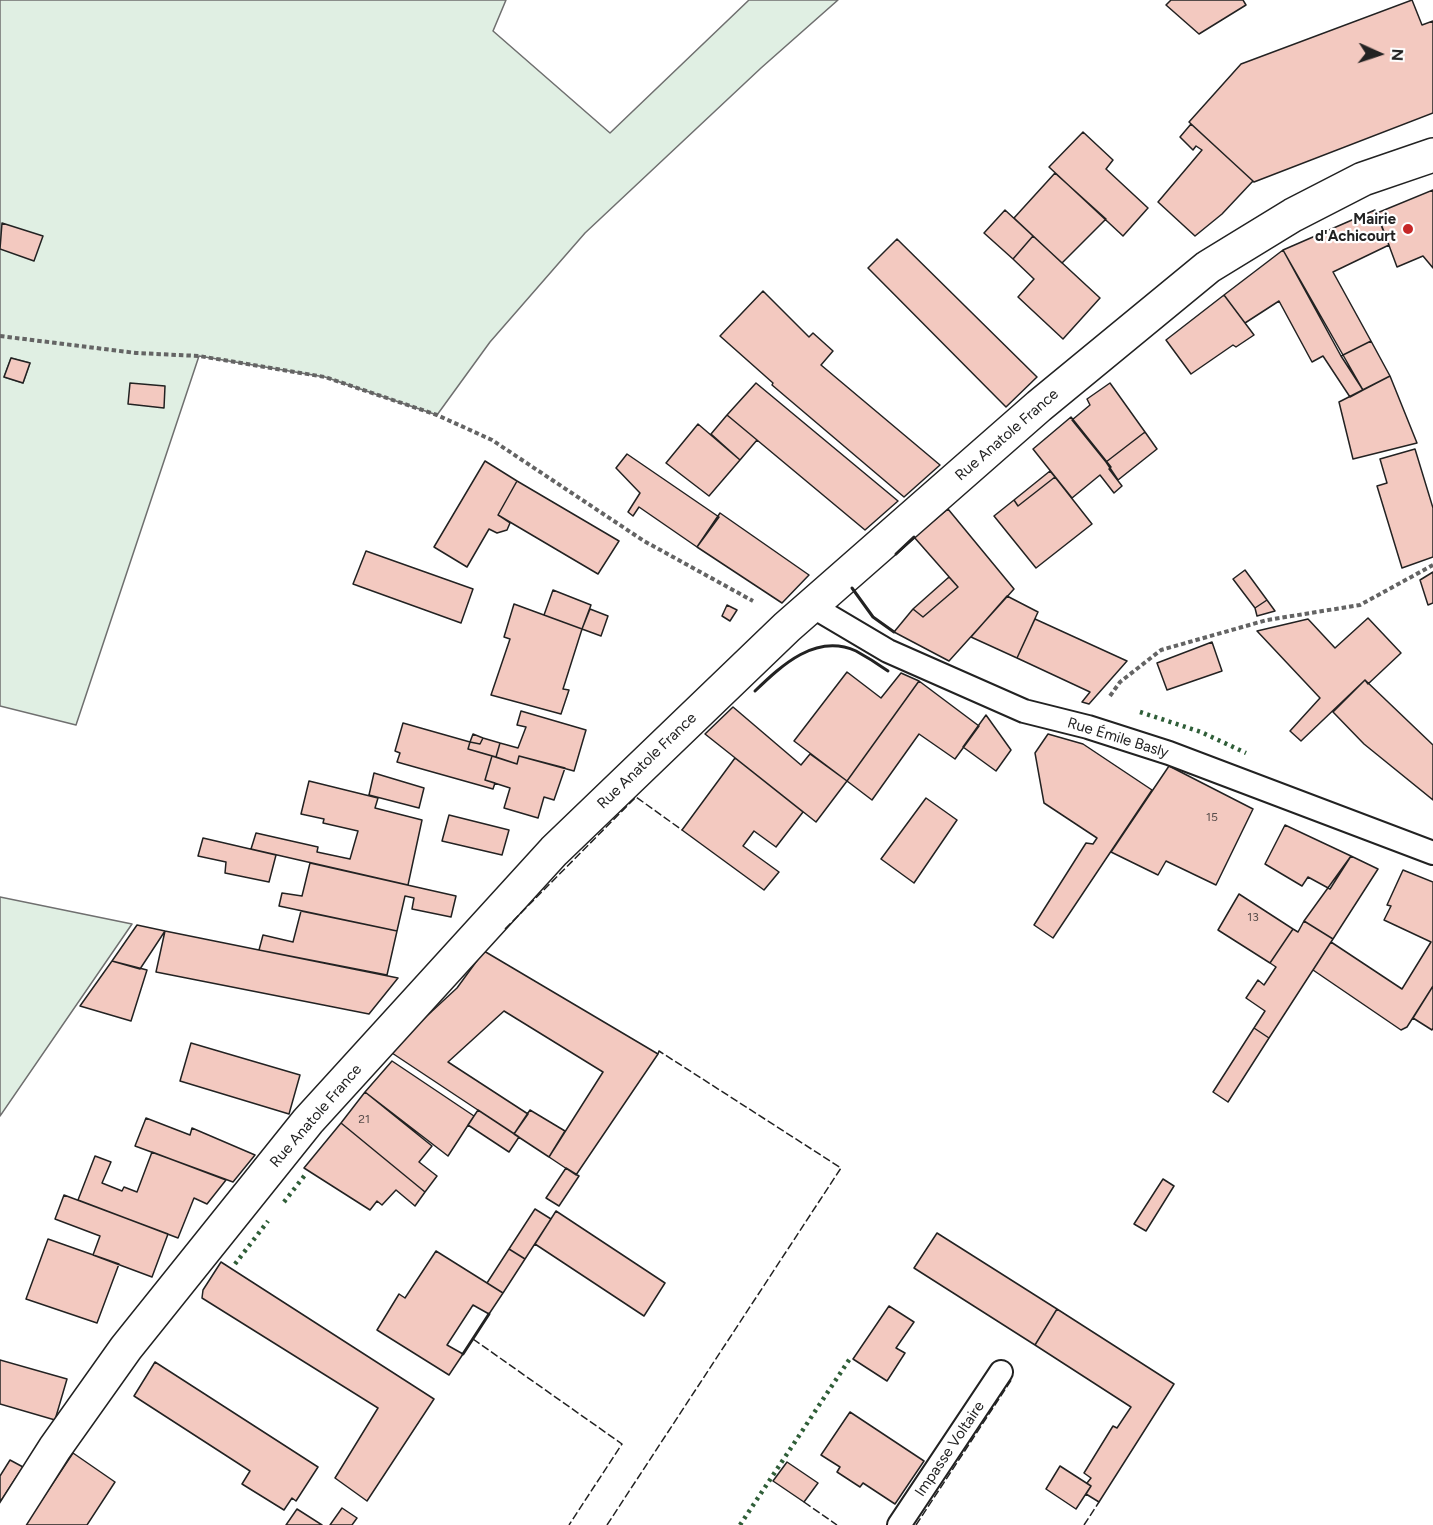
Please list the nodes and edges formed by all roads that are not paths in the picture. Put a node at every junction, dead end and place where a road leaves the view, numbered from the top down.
1 (1433, 155) edge
2 (812, 606) junction
3 (1433, 854) edge
4 (1001, 1372) dead end
5 (6, 1525) edge
6 (898, 1525) edge

1 - 2 street, Rue Anatole France
2 - 3 lane, Rue Émile Basly
2 - 5 street, Rue Anatole France
4 - 6 lane, Impasse Voltaire

